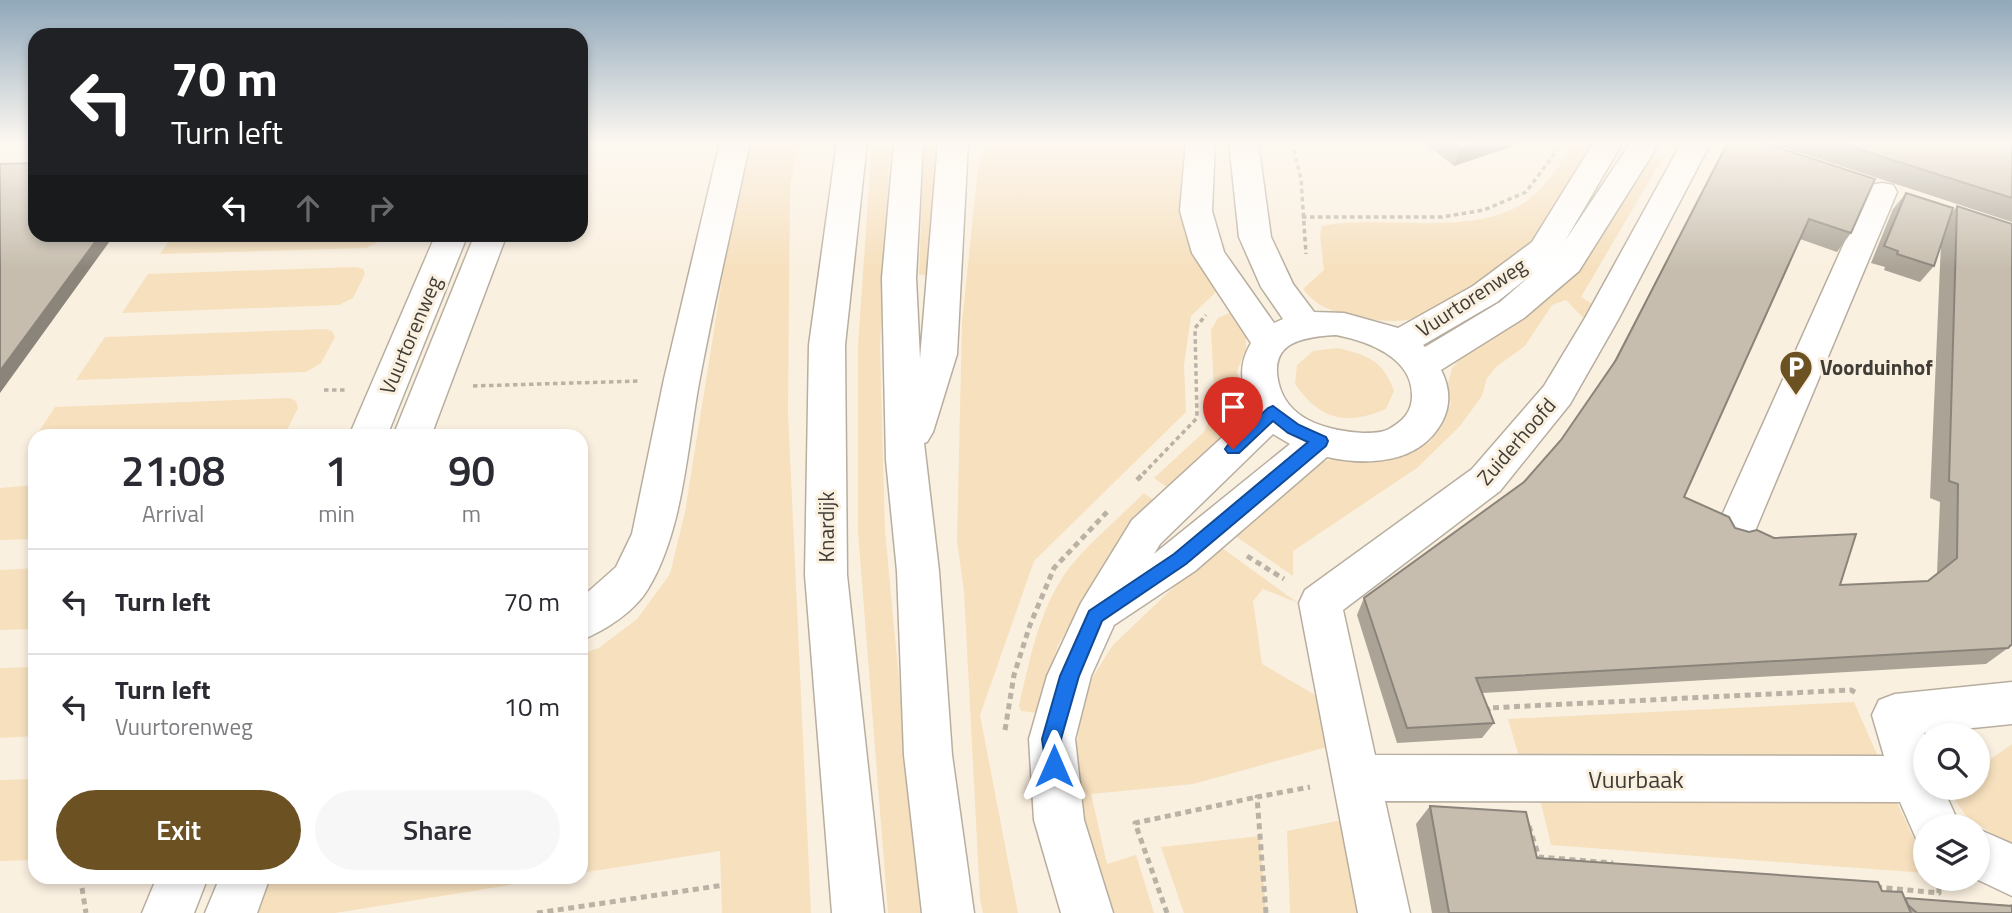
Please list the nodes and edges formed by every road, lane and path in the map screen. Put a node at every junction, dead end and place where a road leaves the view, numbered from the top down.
1 (725, 185) edge
2 (847, 185) edge
3 (905, 185) edge
4 (950, 185) edge
5 (1198, 185) edge
6 (1248, 185) edge
7 (1301, 185) edge
8 (1531, 185) edge
9 (1583, 185) edge
10 (1618, 185) edge
11 (1673, 185) edge
12 (1883, 192) dead end
13 (449, 242) edge
14 (488, 242) edge
15 (1305, 325) junction
16 (1269, 343) junction
17 (1410, 355) junction
18 (682, 379) junction
19 (430, 387) junction
20 (387, 389) junction
21 (324, 390) dead end
22 (1273, 412) junction
23 (371, 429) edge
24 (415, 429) edge
25 (1320, 441) junction
26 (905, 460) junction
27 (1735, 531) edge
28 (588, 616) edge
29 (1096, 616) junction
30 (2012, 703) edge
31 (1913, 773) edge
32 (1358, 778) junction
33 (1913, 779) edge
34 (1257, 797) junction
35 (1990, 860) edge
36 (2012, 870) edge
37 (180, 884) edge
38 (242, 884) edge
39 (724, 885) dead end
40 (82, 888) dead end
41 (86, 913) edge
42 (168, 913) edge
43 (231, 913) edge
44 (537, 913) edge
45 (858, 913) edge
46 (948, 913) edge
47 (1087, 913) edge
48 (1167, 913) edge
49 (1266, 913) edge
50 (1384, 913) edge

1 - 18 street
2 - 45 street, Knardijk
3 - 26 street
4 - 26 street
5 - 16 street
6 - 15 street
7 - 8 path
9 - 17 street, Vuurtorenweg
10 - 17 street, Vuurtorenweg
11 - 32 street, Zuiderhoofd
12 - 27 street
13 - 20 street, Vuurtorenweg
14 - 19 street, Vuurtorenweg
15 - 16 street
15 - 17 street
16 - 22 street
17 - 25 street
18 - 19 path
18 - 28 street
19 - 24 street, Vuurtorenweg
20 - 21 path
20 - 23 street, Vuurtorenweg
22 - 25 street
22 - 29 street
25 - 29 street
26 - 46 street
29 - 47 street
30 - 31 street
32 - 33 street, Vuurbaak
32 - 34 path
32 - 50 street
34 - 48 path
34 - 49 path
35 - 36 street
37 - 42 street
38 - 43 street
39 - 44 path
40 - 41 path

